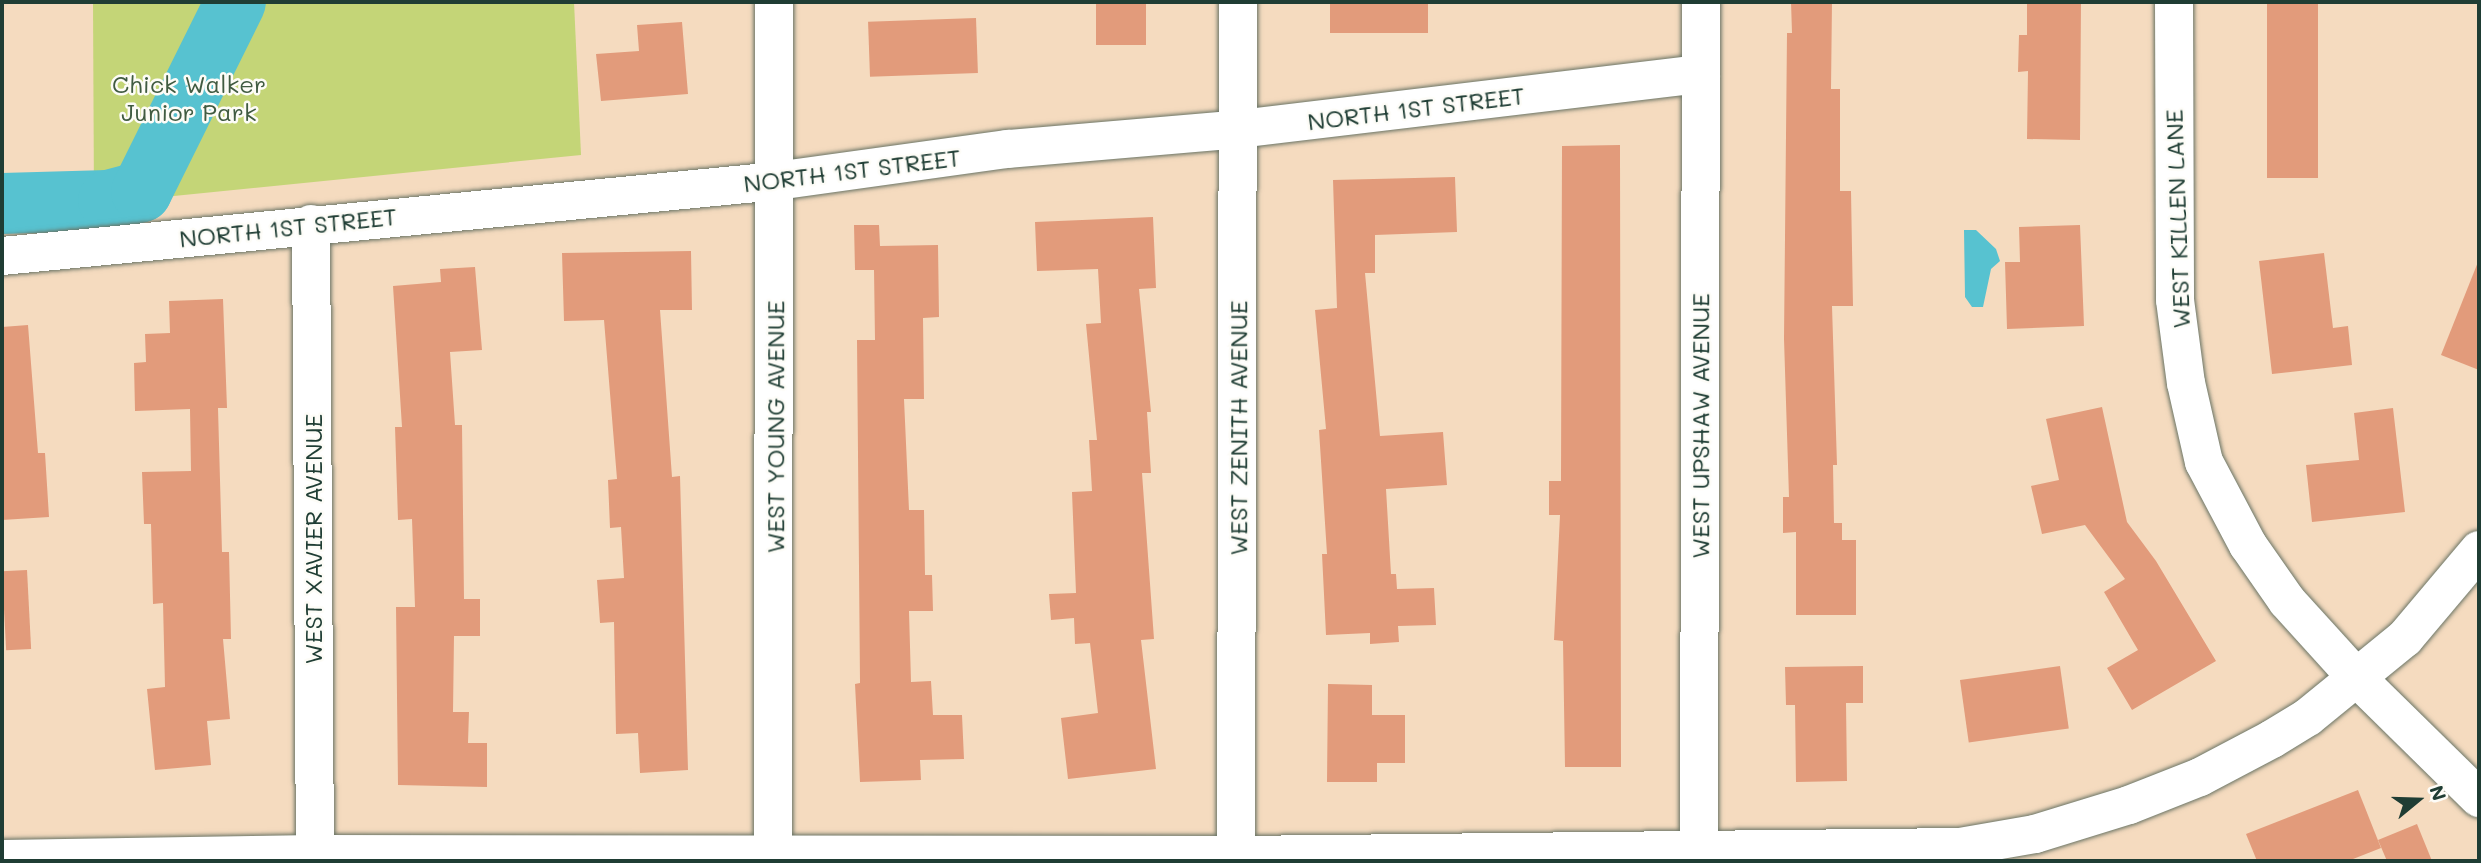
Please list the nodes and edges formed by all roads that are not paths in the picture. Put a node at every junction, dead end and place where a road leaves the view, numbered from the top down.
1 (774, 2) edge
2 (1238, 2) edge
3 (1702, 2) edge
4 (2174, 2) edge
5 (1701, 74) junction
6 (1239, 129) junction
7 (776, 181) junction
8 (311, 224) junction
9 (2, 256) edge
10 (2479, 550) edge
11 (2356, 677) junction
12 (2479, 798) edge
13 (1699, 856) edge
14 (773, 857) edge
15 (315, 858) edge
16 (1236, 858) edge
17 (2, 859) edge

1 - 7 street, WEST YOUNG AVENUE
2 - 6 street, WEST ZENITH AVENUE
3 - 5 street, WEST UPSHAW AVENUE
4 - 11 street, WEST KILLEN LANE
5 - 6 street, NORTH 1ST STREET
5 - 13 street, WEST UPSHAW AVENUE
6 - 7 street, NORTH 1ST STREET
6 - 16 street, WEST ZENITH AVENUE
7 - 8 street, NORTH 1ST STREET
7 - 14 street, WEST YOUNG AVENUE
8 - 9 street, NORTH 1ST STREET
8 - 15 street, WEST XAVIER AVENUE
10 - 11 street
11 - 12 street, WEST KILLEN LANE
11 - 13 street
13 - 16 street
14 - 15 street
14 - 16 street
15 - 17 street

